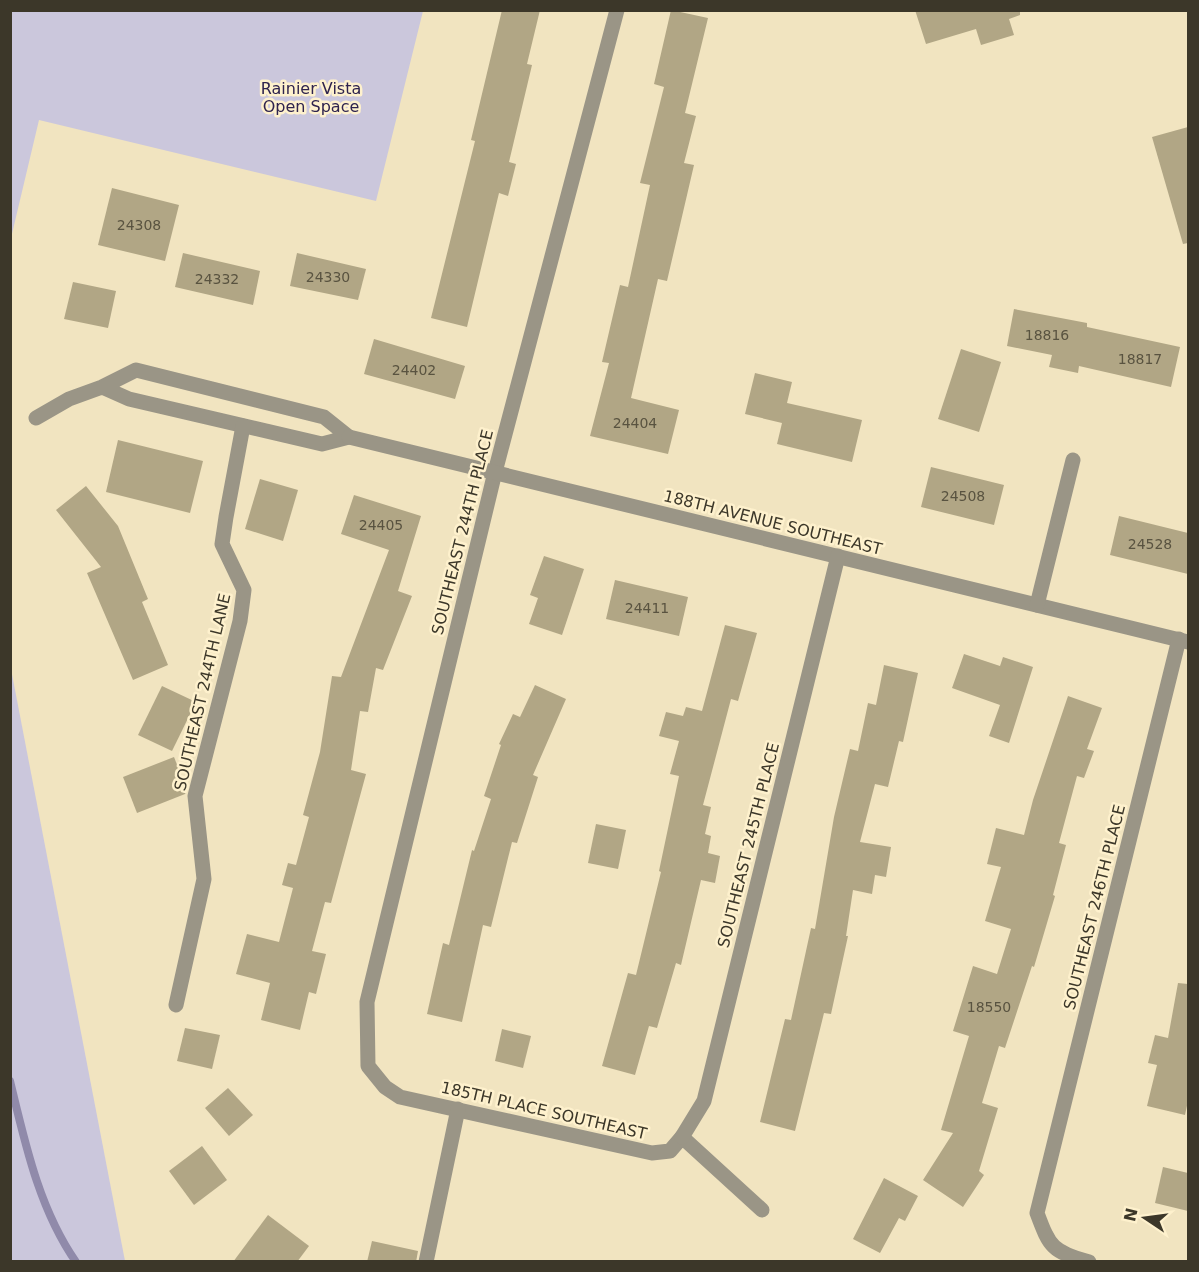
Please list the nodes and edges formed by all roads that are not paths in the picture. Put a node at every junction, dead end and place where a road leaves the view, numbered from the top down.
1 (617, 10) edge
2 (102, 387) junction
3 (36, 418) dead end
4 (243, 426) junction
5 (349, 437) junction
6 (1073, 460) dead end
7 (495, 472) junction
8 (838, 556) junction
9 (1037, 605) junction
10 (1184, 640) edge
11 (176, 1005) dead end
12 (368, 1066) joint
13 (458, 1109) junction
14 (682, 1137) junction
15 (762, 1210) dead end
16 (426, 1262) edge
17 (1089, 1262) edge

1 - 7 street, SOUTHEAST 244TH PLACE
2 - 3 street, 188TH AVENUE SOUTHEAST
2 - 4 street, 188TH AVENUE SOUTHEAST
2 - 5 street, 188TH AVENUE SOUTHEAST
4 - 5 street, 188TH AVENUE SOUTHEAST
4 - 11 street, SOUTHEAST 244TH LANE
5 - 7 street, 188TH AVENUE SOUTHEAST
6 - 9 street
7 - 8 street, 188TH AVENUE SOUTHEAST
7 - 12 street, SOUTHEAST 244TH PLACE
8 - 9 street, 188TH AVENUE SOUTHEAST
8 - 14 street, SOUTHEAST 245TH PLACE
9 - 10 street, 188TH AVENUE SOUTHEAST
10 - 17 street, SOUTHEAST 246TH PLACE
12 - 13 street, 185TH PLACE SOUTHEAST
13 - 14 street, 185TH PLACE SOUTHEAST
13 - 16 street
14 - 15 street

